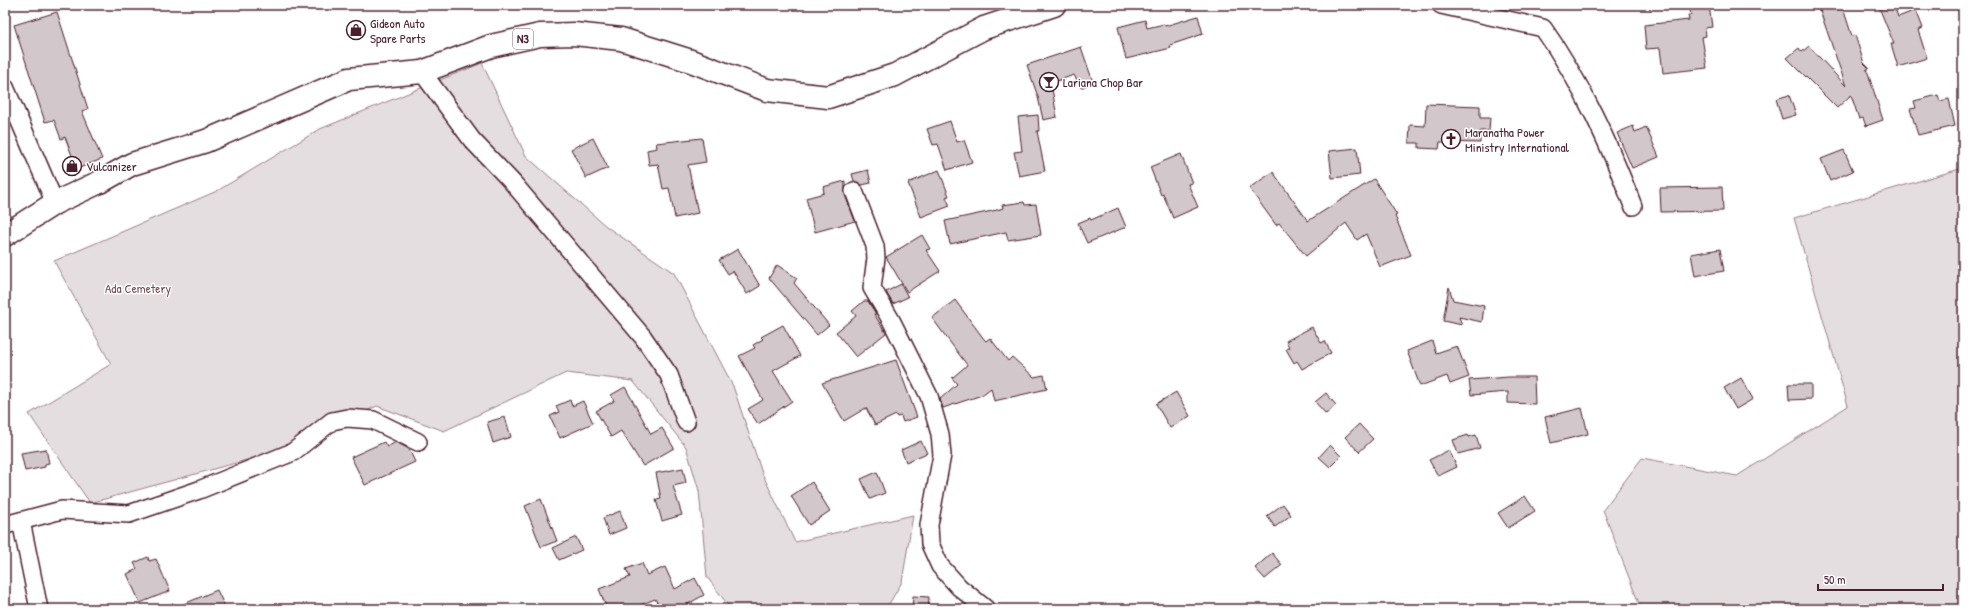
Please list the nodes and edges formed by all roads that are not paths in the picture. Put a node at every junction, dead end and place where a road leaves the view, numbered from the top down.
1 (1054, 5) edge
2 (1441, 5) edge
3 (422, 72) junction
4 (5, 87) edge
5 (854, 191) dead end
6 (55, 203) junction
7 (1633, 206) dead end
8 (5, 235) edge
9 (686, 422) dead end
10 (418, 442) dead end
11 (13, 523) edge
12 (39, 609) edge
13 (986, 609) edge

1 - 3 main road, N3
2 - 7 street
3 - 6 main road, N3
3 - 9 street
4 - 6 street
5 - 13 street
6 - 8 main road, N3
10 - 11 street
11 - 12 street

